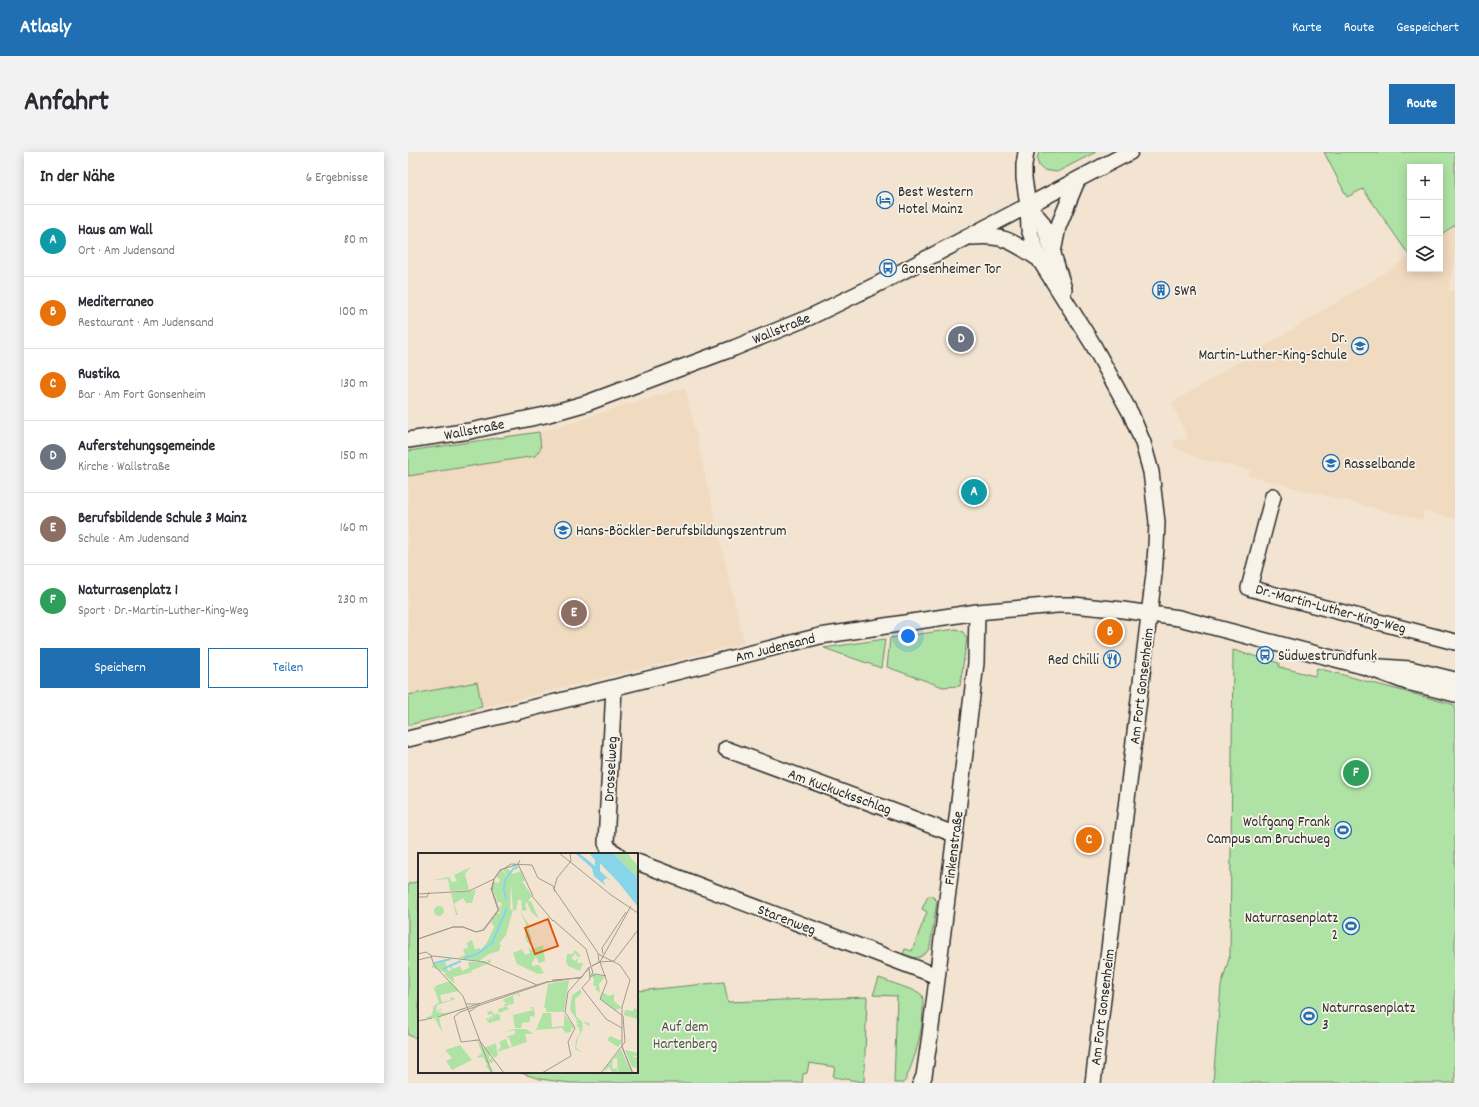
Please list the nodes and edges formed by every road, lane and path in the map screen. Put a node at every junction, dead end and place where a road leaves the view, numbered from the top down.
1 (1026, 152) edge
2 (1130, 152) edge
3 (1077, 180) junction
4 (1028, 206) junction
5 (967, 237) junction
6 (1053, 252) junction
7 (1039, 259) junction
8 (1069, 307) junction
9 (408, 440) edge
10 (1272, 496) dead end
11 (977, 612) junction
12 (1150, 613) junction
13 (1455, 642) edge
14 (1366, 667) junction
15 (1455, 680) edge
16 (614, 688) junction
17 (1455, 694) edge
18 (408, 739) edge
19 (726, 749) dead end
20 (954, 834) junction
21 (613, 852) edge
22 (638, 862) edge
23 (937, 976) junction
24 (921, 1083) edge
25 (1093, 1083) edge

1 - 4 street
2 - 3 street, Wallstraße
3 - 4 street, Wallstraße
3 - 6 street
4 - 5 street, Wallstraße
4 - 6 street, Am Fort Gonsenheim
4 - 7 street, Am Fort Gonsenheim
5 - 7 street
5 - 9 street, Wallstraße
6 - 8 street, Am Fort Gonsenheim
7 - 8 street, Am Fort Gonsenheim
8 - 12 street, Am Fort Gonsenheim
10 - 13 street, Dr.-Martin-Luther-King-Weg
11 - 12 street, Am Judensand
11 - 16 street, Am Judensand
11 - 20 street, Finkenstraße
12 - 14 street
12 - 25 street, Am Fort Gonsenheim
14 - 15 street
14 - 17 street
16 - 18 street, Am Judensand
16 - 21 street, Drosselweg
19 - 20 street, Am Kuckucksschlag
20 - 23 street, Finkenstraße
22 - 23 street, Starenweg
23 - 24 street, Finkenstraße

